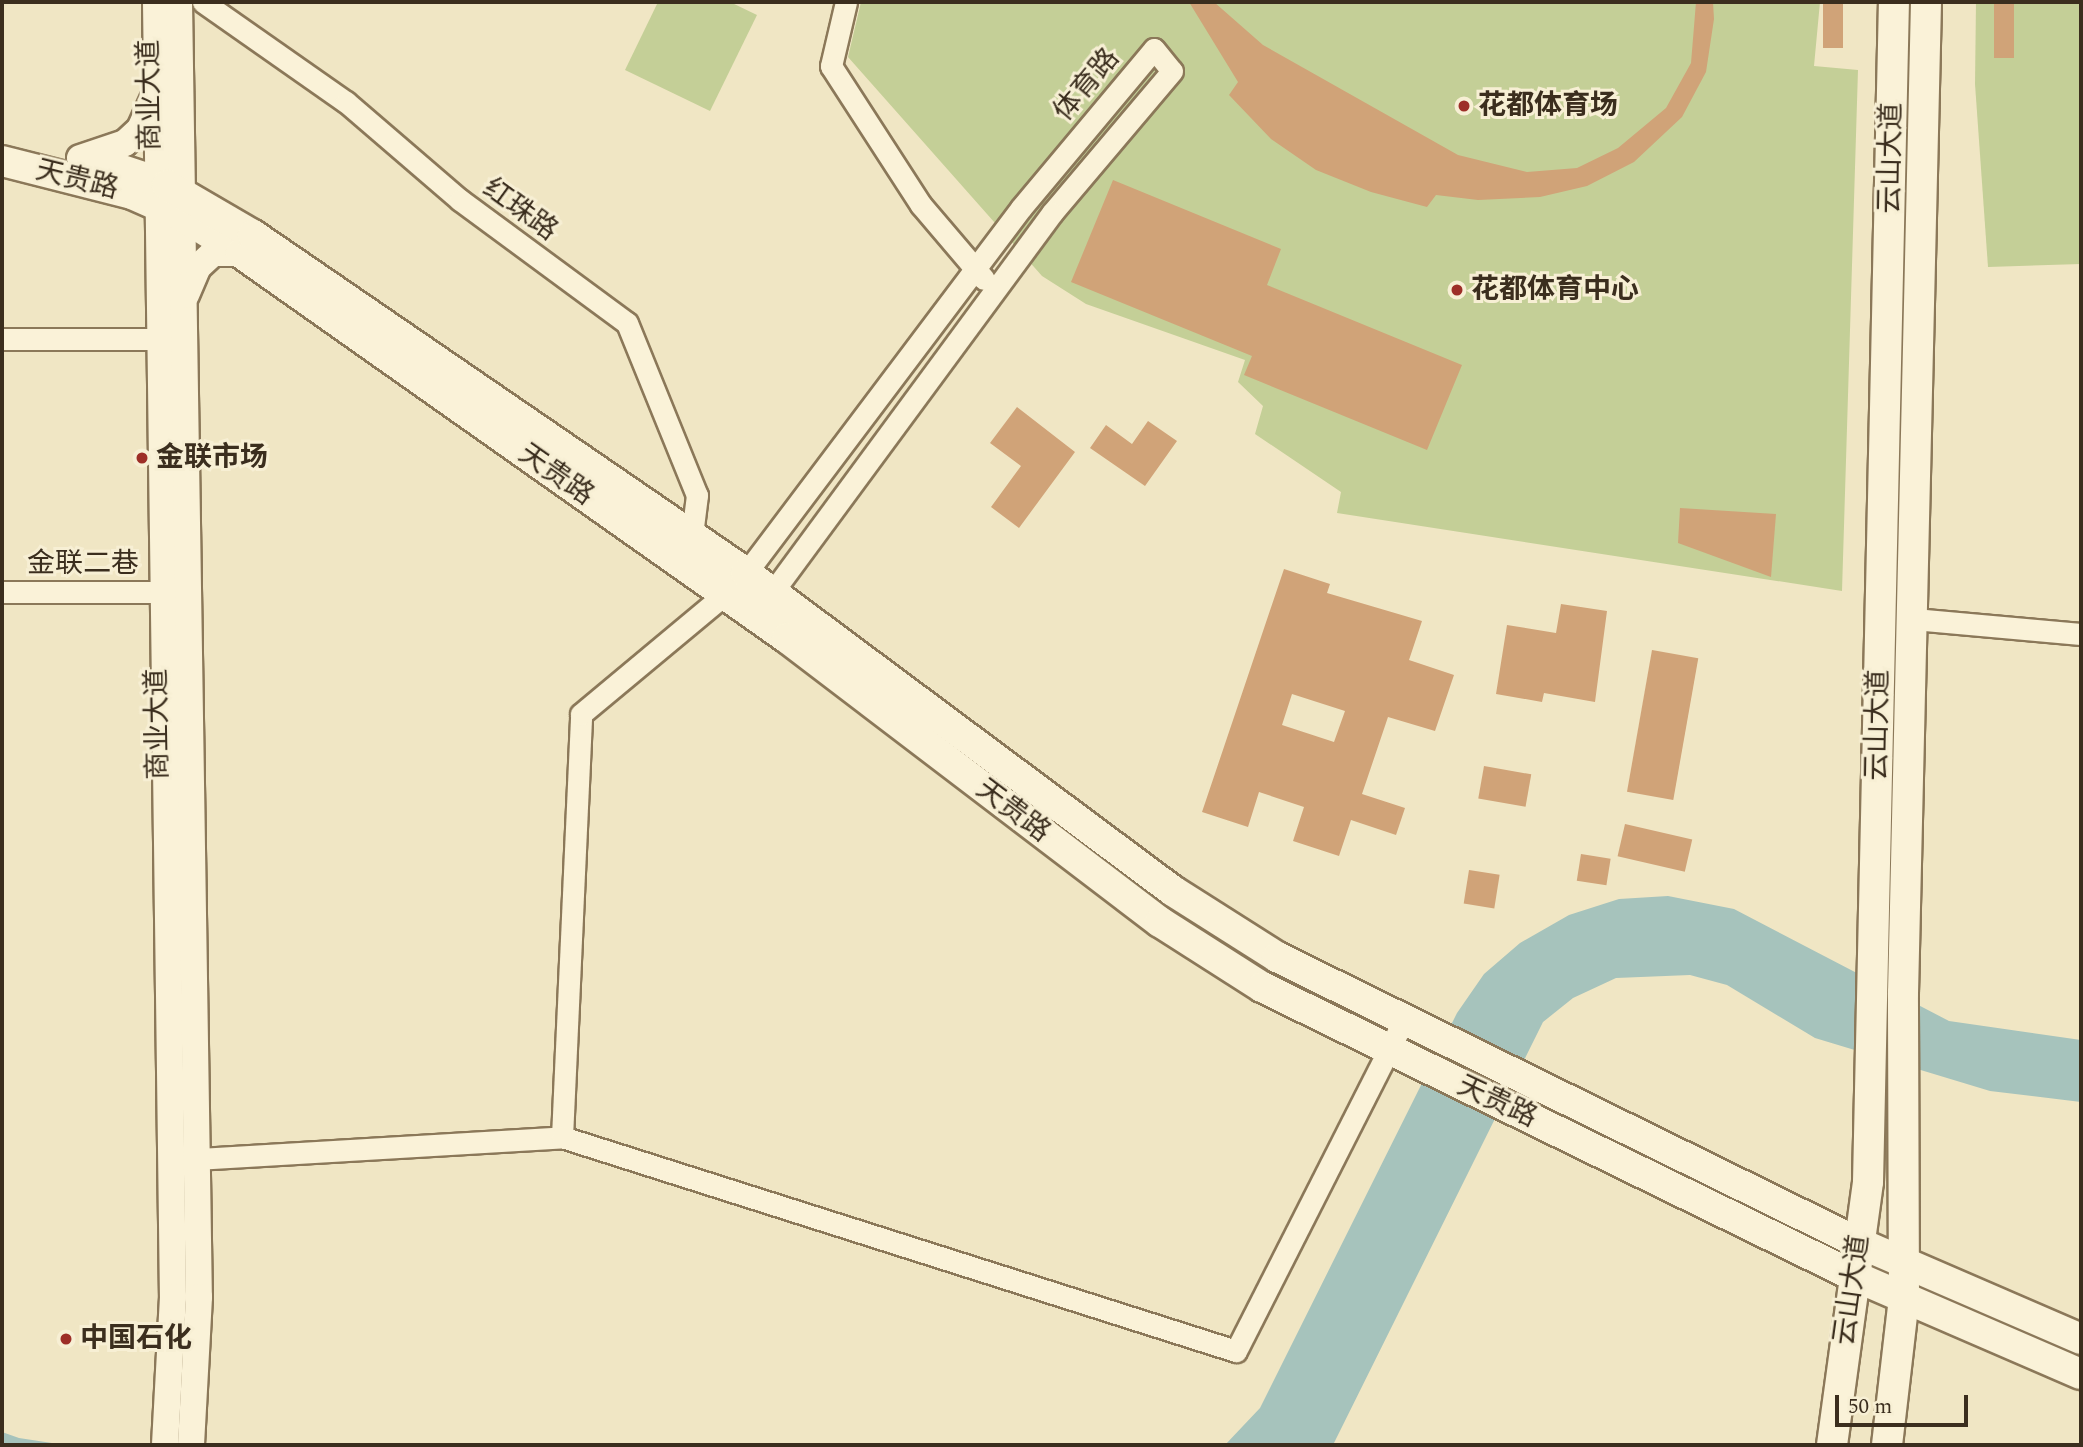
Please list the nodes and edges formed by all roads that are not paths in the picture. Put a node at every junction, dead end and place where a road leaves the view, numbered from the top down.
1 (156, 2) edge
2 (179, 2) edge
3 (203, 2) edge
4 (846, 2) edge
5 (1894, 2) edge
6 (1926, 2) edge
7 (157, 82) junction
8 (2, 139) edge
9 (80, 158) junction
10 (2, 161) edge
11 (171, 199) junction
12 (241, 253) junction
13 (975, 269) junction
14 (994, 291) junction
15 (183, 303) junction
16 (2, 339) edge
17 (160, 339) junction
18 (692, 535) junction
19 (746, 573) junction
20 (2, 592) edge
21 (164, 592) junction
22 (772, 593) junction
23 (725, 594) junction
24 (1913, 619) junction
25 (2081, 634) edge
26 (1403, 1022) junction
27 (1389, 1051) junction
28 (562, 1138) junction
29 (197, 1159) junction
30 (1859, 1242) junction
31 (1901, 1262) junction
32 (1854, 1276) junction
33 (1904, 1298) junction
34 (2081, 1339) edge
35 (2081, 1374) edge
36 (192, 1437) edge
37 (166, 1439) edge
38 (1832, 1445) edge
39 (1887, 1445) edge

1 - 7 street, 商业大道
2 - 11 street, 商业大道
3 - 18 street, 红珠路
4 - 13 street
5 - 30 main road, 云山大道
6 - 24 main road, 云山大道
7 - 9 street
7 - 11 street, 商业大道
8 - 9 main road, 天贵路
9 - 11 main road, 天贵路
10 - 11 main road, 天贵路
11 - 12 main road, 天贵路
11 - 15 street, 商业大道
11 - 17 street, 商业大道
11 - 18 main road, 天贵路
12 - 15 street
12 - 23 main road, 天贵路
13 - 14 street
13 - 14 street, 体育路
13 - 19 street, 体育路
14 - 22 street, 体育路
15 - 29 street, 商业大道
16 - 17 street
17 - 21 street, 商业大道
18 - 19 main road, 天贵路
19 - 22 main road, 天贵路
20 - 21 street, 金联二巷
21 - 37 street, 商业大道
22 - 26 main road, 天贵路
23 - 27 main road, 天贵路
23 - 28 street
24 - 25 street
24 - 31 main road, 云山大道
26 - 27 street
26 - 30 main road, 天贵路
27 - 28 street
27 - 32 main road, 天贵路
28 - 29 street
29 - 36 street, 商业大道
30 - 31 main road, 天贵路
30 - 32 main road, 云山大道
31 - 33 main road, 云山大道
31 - 34 main road
32 - 33 main road, 天贵路
32 - 38 main road, 云山大道
33 - 35 main road, 天贵路
33 - 39 main road, 云山大道

